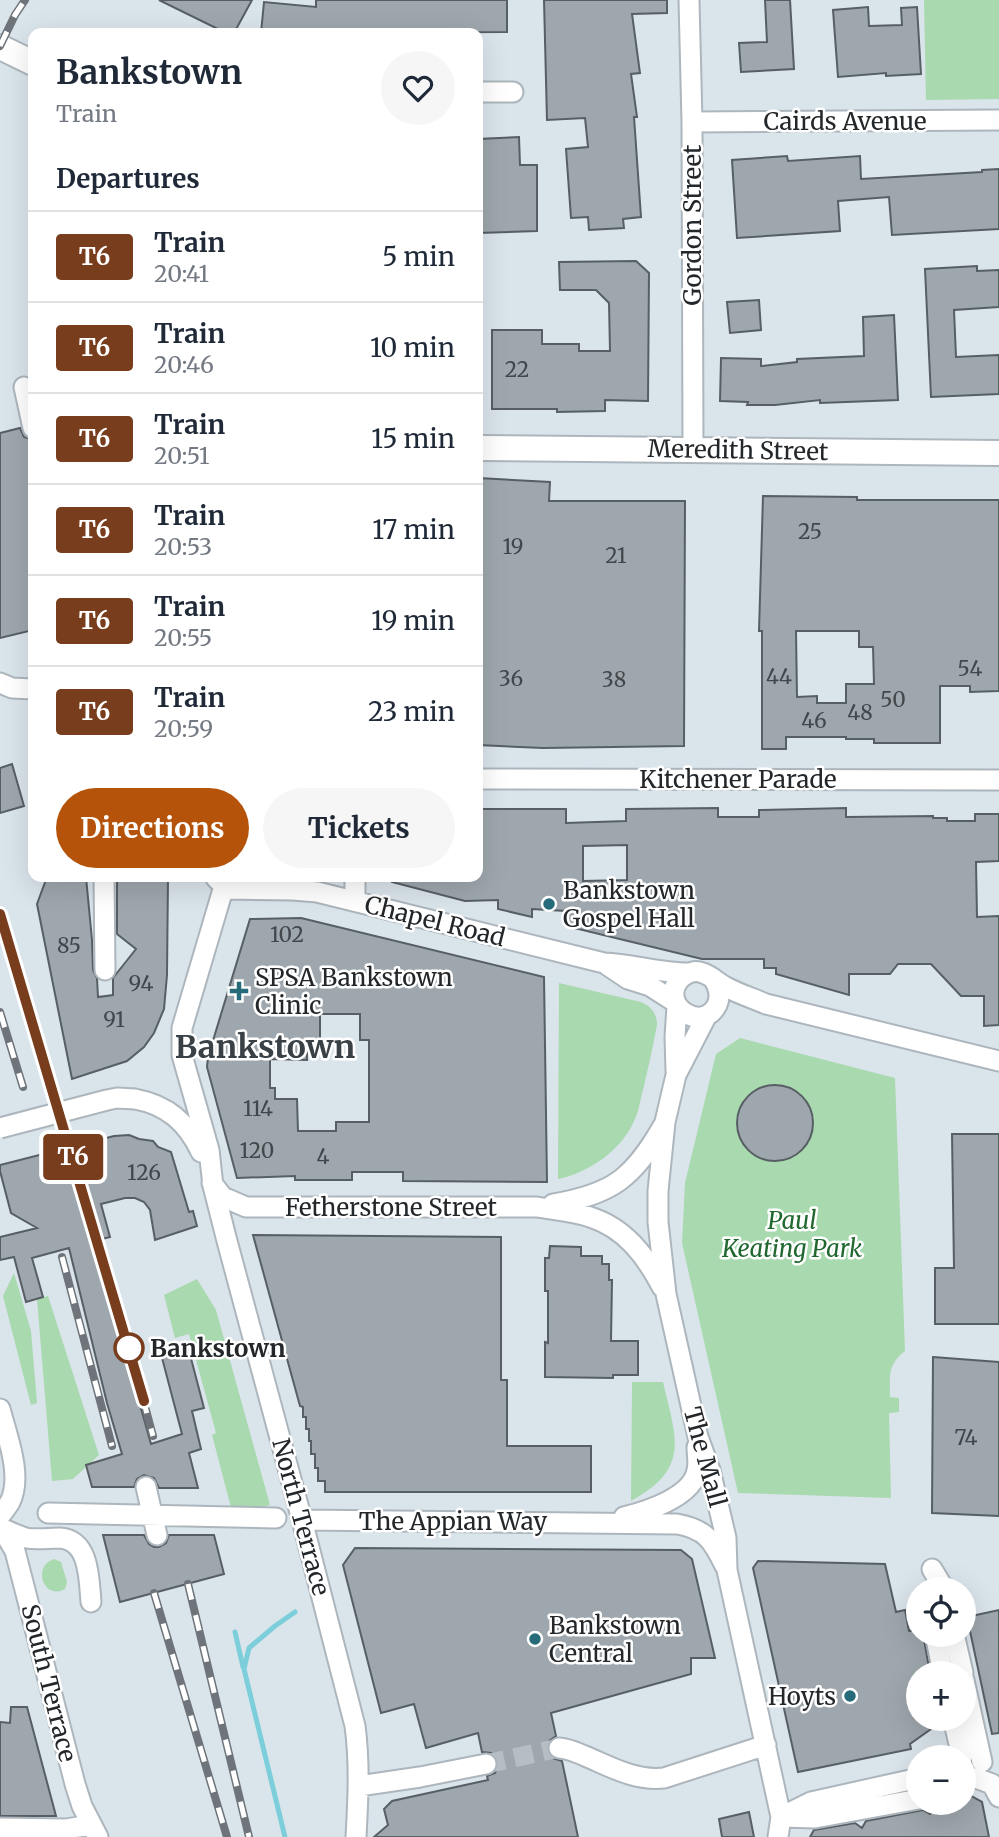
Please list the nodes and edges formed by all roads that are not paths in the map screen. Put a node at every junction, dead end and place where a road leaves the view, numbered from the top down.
1 (689, 0) edge
2 (0, 47) edge
3 (28, 61) edge
4 (483, 92) edge
5 (513, 92) dead end
6 (999, 120) edge
7 (692, 122) junction
8 (23, 387) dead end
9 (28, 408) edge
10 (483, 448) edge
11 (693, 449) junction
12 (999, 453) edge
13 (0, 683) edge
14 (28, 689) edge
15 (483, 779) edge
16 (999, 779) edge
17 (104, 882) edge
18 (220, 882) edge
19 (222, 882) edge
20 (355, 882) edge
21 (355, 900) junction
22 (604, 963) junction
23 (105, 970) dead end
24 (688, 973) junction
25 (714, 980) junction
26 (676, 1004) junction
27 (766, 1004) junction
28 (709, 1014) junction
29 (999, 1060) edge
30 (677, 1075) junction
31 (665, 1122) junction
32 (0, 1128) edge
33 (213, 1186) junction
34 (246, 1207) junction
35 (537, 1207) junction
36 (226, 1237) junction
37 (666, 1294) junction
38 (0, 1409) edge
39 (698, 1437) junction
40 (146, 1488) dead end
41 (48, 1513) dead end
42 (152, 1515) junction
43 (0, 1516) edge
44 (276, 1518) dead end
45 (302, 1520) junction
46 (603, 1522) junction
47 (0, 1529) edge
48 (157, 1535) dead end
49 (727, 1570) junction
50 (91, 1602) dead end
51 (975, 1731) edge
52 (766, 1745) junction
53 (559, 1748) tunnel mouth
54 (982, 1763) edge
55 (486, 1764) tunnel mouth
56 (976, 1779) edge
57 (906, 1781) edge
58 (359, 1786) junction
59 (997, 1788) edge
60 (976, 1789) edge
61 (906, 1801) edge
62 (781, 1817) junction
63 (0, 1828) edge
64 (95, 1831) edge
65 (356, 1837) edge
66 (778, 1837) edge

1 - 7 street, Gordon Street
2 - 3 main road
4 - 5 street
6 - 7 street, Cairds Avenue
7 - 11 street, Gordon Street
8 - 9 street
10 - 11 main road, Meredith Street
11 - 12 main road, Meredith Street
13 - 14 street
15 - 16 street, Kitchener Parade
17 - 23 street
18 - 33 street
19 - 21 street, Chapel Road
20 - 21 street
21 - 22 street, Chapel Road
22 - 24 street, Chapel Road
22 - 26 street, Chapel Road
24 - 25 street
24 - 26 street
25 - 27 street
25 - 28 street
26 - 28 street
26 - 30 street, The Mall
27 - 28 street
27 - 29 street
28 - 30 street, The Mall
30 - 31 street, The Mall
31 - 35 street, Fetherstone Street
31 - 37 street, The Mall
32 - 33 street, bridge
33 - 34 street
33 - 36 street, North Terrace
34 - 35 street, Fetherstone Street
34 - 36 street
35 - 37 street, Fetherstone Street
36 - 45 street, North Terrace
37 - 39 street, The Mall
38 - 43 street
39 - 46 street, The Appian Way
39 - 49 street, The Mall
40 - 42 street
41 - 42 street
42 - 44 street
42 - 48 street
45 - 46 street, The Appian Way
45 - 58 street, North Terrace
46 - 49 street, The Appian Way
47 - 50 street
47 - 64 street, South Terrace
49 - 52 street, The Mall
51 - 54 street
52 - 53 street
52 - 62 street, The Mall
55 - 58 street
56 - 59 street
57 - 62 street
58 - 65 street, North Terrace
59 - 60 street
61 - 62 street
62 - 66 street, The Mall
63 - 64 street

